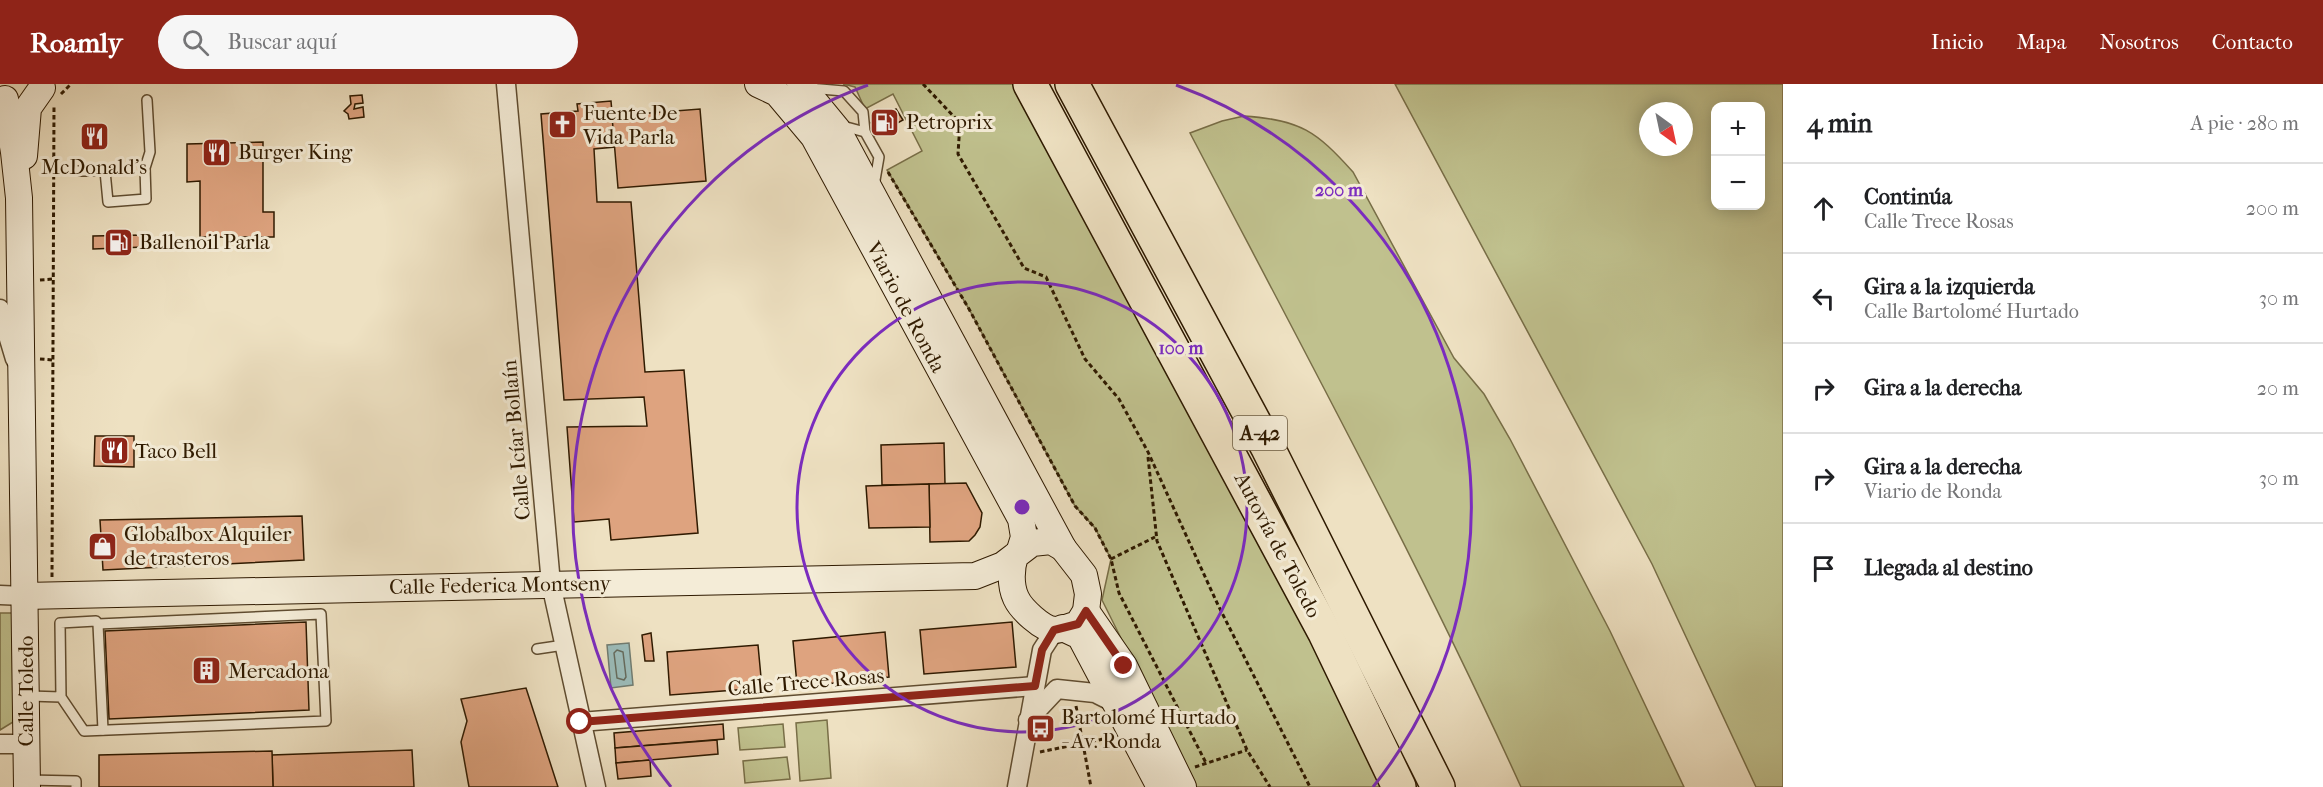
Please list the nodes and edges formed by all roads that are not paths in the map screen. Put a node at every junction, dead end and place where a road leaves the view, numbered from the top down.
1 (506, 84) edge
2 (758, 84) edge
3 (1030, 84) edge
4 (1072, 84) edge
5 (44, 86) edge
6 (801, 86) edge
7 (147, 100) dead end
8 (3, 116) edge
9 (832, 122) junction
10 (865, 132) junction
11 (76, 171) dead end
12 (873, 195) junction
13 (19, 198) junction
14 (0, 309) edge
15 (20, 378) junction
16 (1063, 548) junction
17 (1018, 553) junction
18 (975, 576) junction
19 (551, 584) junction
20 (12, 596) edge
21 (1016, 598) junction
22 (1086, 611) junction
23 (98, 624) junction
24 (1048, 632) junction
25 (564, 645) junction
26 (537, 649) dead end
27 (1035, 686) junction
28 (26, 696) junction
29 (61, 697) junction
30 (1117, 704) junction
31 (1028, 720) junction
32 (580, 722) junction
33 (103, 730) junction
34 (0, 744) edge
35 (26, 744) junction
36 (1173, 782) edge
37 (27, 784) edge
38 (76, 787) edge
39 (596, 787) edge
40 (1017, 787) edge
41 (1399, 787) edge
42 (1438, 787) edge

1 - 19 street, Calle Icíar Bollaín
2 - 17 street, Viario de Ronda
3 - 41 highway, Autovía de Toledo / A-42
4 - 42 highway, Autovía de Toledo / A-42
5 - 8 street
5 - 13 street, Calle Toledo
6 - 9 street, Viario de Ronda
6 - 10 lane
7 - 11 lane
8 - 13 street, Calle Toledo
9 - 10 lane
9 - 12 street, Viario de Ronda
10 - 12 lane
12 - 16 street, Viario de Ronda
13 - 15 street, Calle Toledo
14 - 15 street
15 - 20 street, Calle Toledo
16 - 17 street
16 - 22 street
17 - 18 street, Calle Federica Montseny
17 - 21 street
18 - 19 street, Calle Federica Montseny
18 - 21 street, Calle Federica Montseny
19 - 20 street, Calle Federica Montseny
19 - 25 street, Calle Icíar Bollaín
20 - 28 street, Calle Toledo
21 - 24 street
22 - 24 street
22 - 36 street
23 - 29 lane
23 - 33 lane
23 - 33 lane
24 - 27 street
24 - 30 street
25 - 26 lane
25 - 32 street, Calle Icíar Bollaín
27 - 31 street
27 - 32 street, Calle Trece Rosas
28 - 29 lane
28 - 35 street, Calle Toledo
29 - 33 lane
30 - 31 street
30 - 36 street
31 - 40 street
32 - 39 street, Calle Icíar Bollaín
34 - 35 street
35 - 37 street, Calle Toledo
37 - 38 lane

